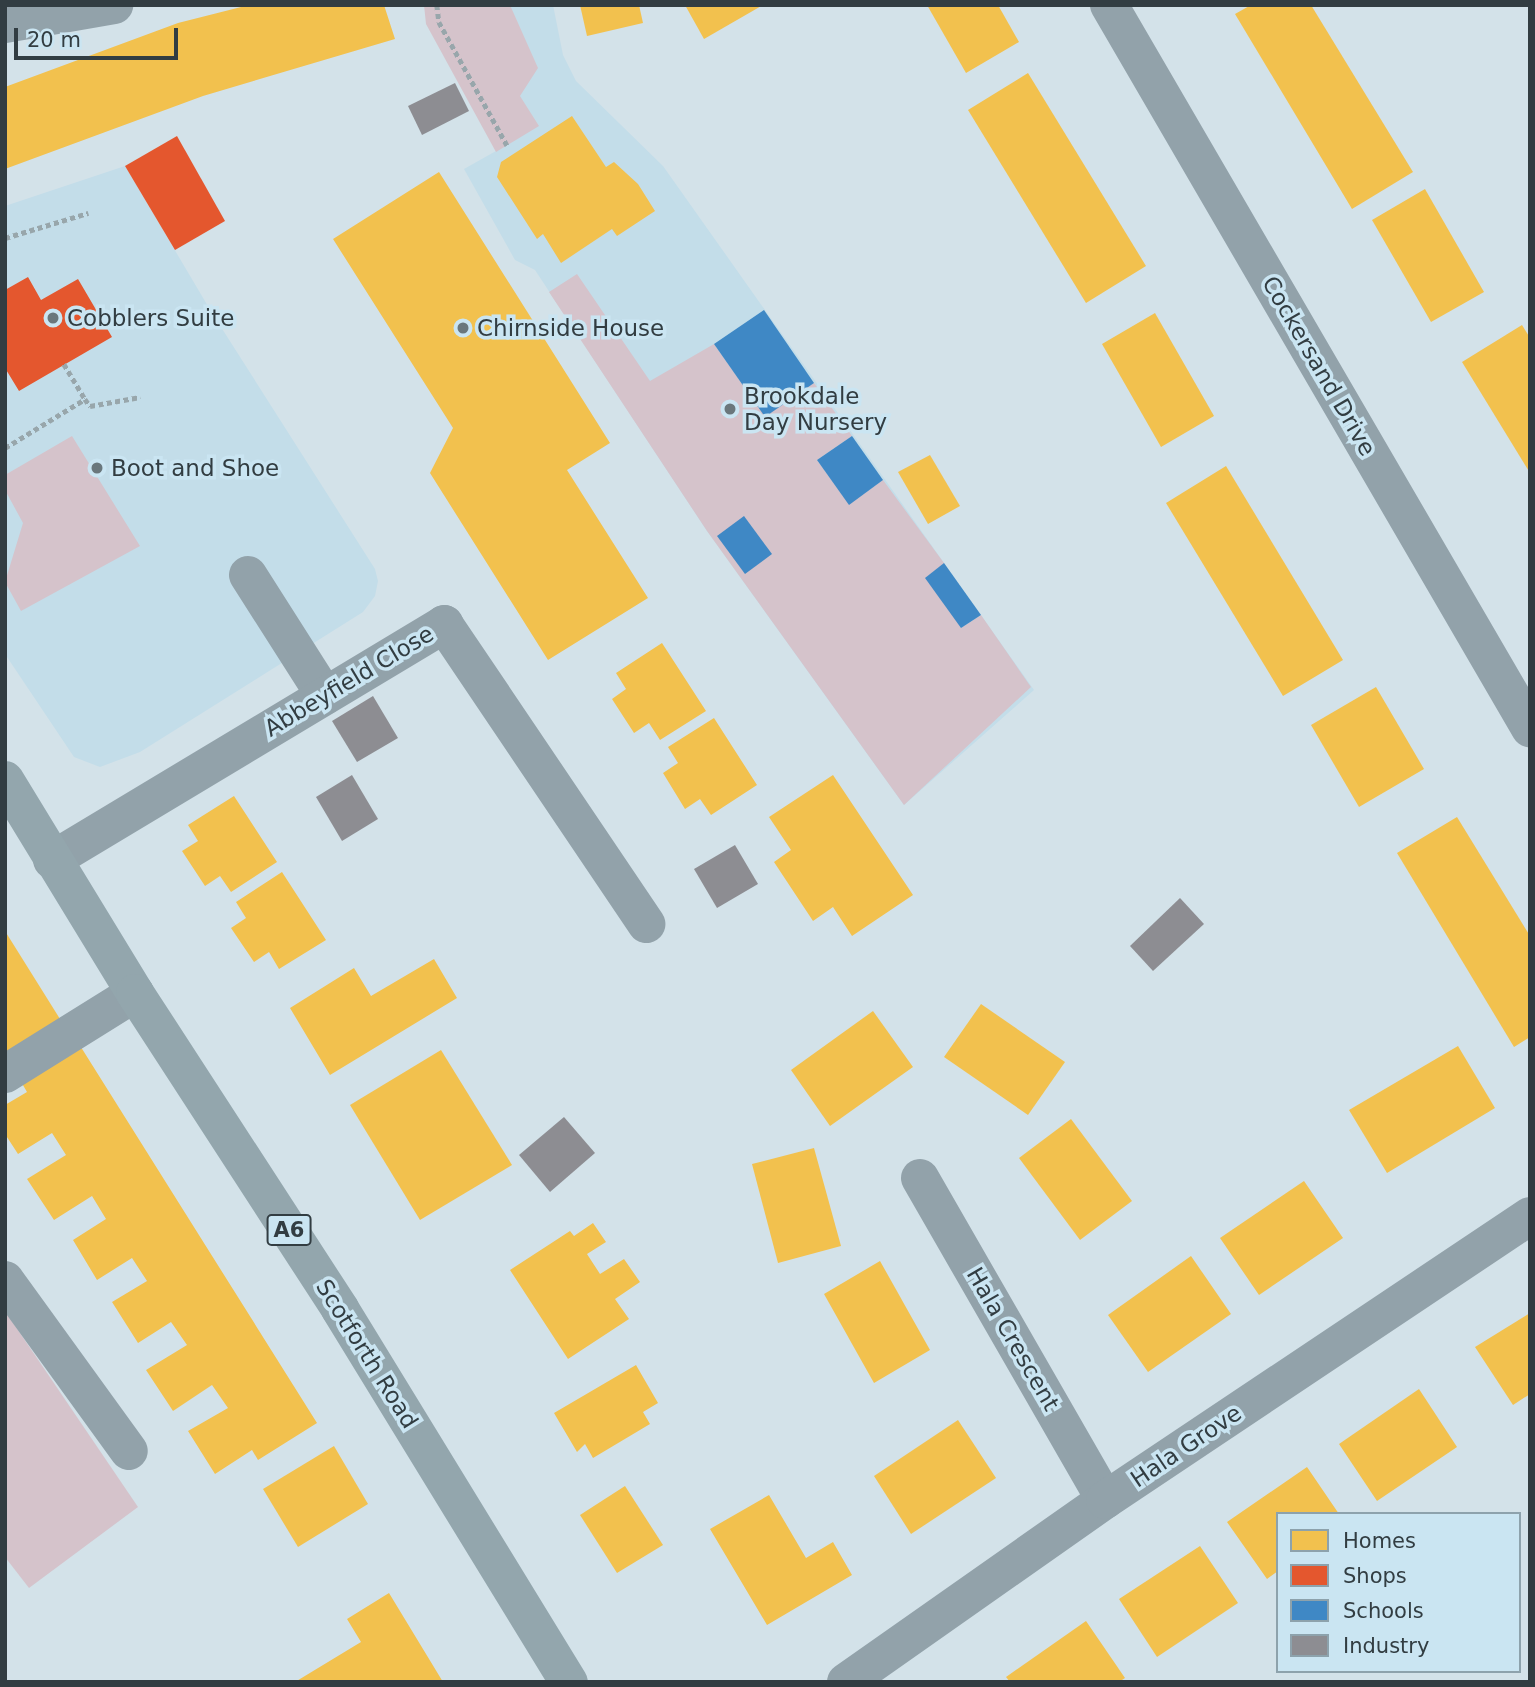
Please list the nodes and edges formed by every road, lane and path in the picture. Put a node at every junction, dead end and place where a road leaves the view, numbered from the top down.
1 (114, 5) edge
2 (437, 5) edge
3 (1108, 5) edge
4 (5, 24) edge
5 (507, 145) dead end
6 (88, 213) dead end
7 (5, 238) edge
8 (64, 364) dead end
9 (140, 397) dead end
10 (86, 399) junction
11 (5, 448) edge
12 (248, 575) dead end
13 (325, 696) junction
14 (1530, 728) edge
15 (5, 780) edge
16 (52, 860) junction
17 (646, 924) dead end
18 (135, 993) junction
19 (5, 1074) edge
20 (920, 1178) dead end
21 (1530, 1216) edge
22 (5, 1280) edge
23 (129, 1451) dead end
24 (1105, 1500) junction
25 (569, 1682) edge
26 (846, 1682) edge

1 - 4 street
2 - 5 path
3 - 14 street, Cockersand Drive
6 - 7 path
8 - 10 path
9 - 10 path
10 - 11 path
12 - 13 street
13 - 16 street, Abbeyfield Close
13 - 17 street, Abbeyfield Close
15 - 16 main road, Scotforth Road / A6
16 - 18 main road, Scotforth Road / A6
18 - 19 street
18 - 25 main road, Scotforth Road / A6
20 - 24 street, Hala Crescent
21 - 24 street, Hala Grove
22 - 23 street
24 - 26 street, Hala Grove

